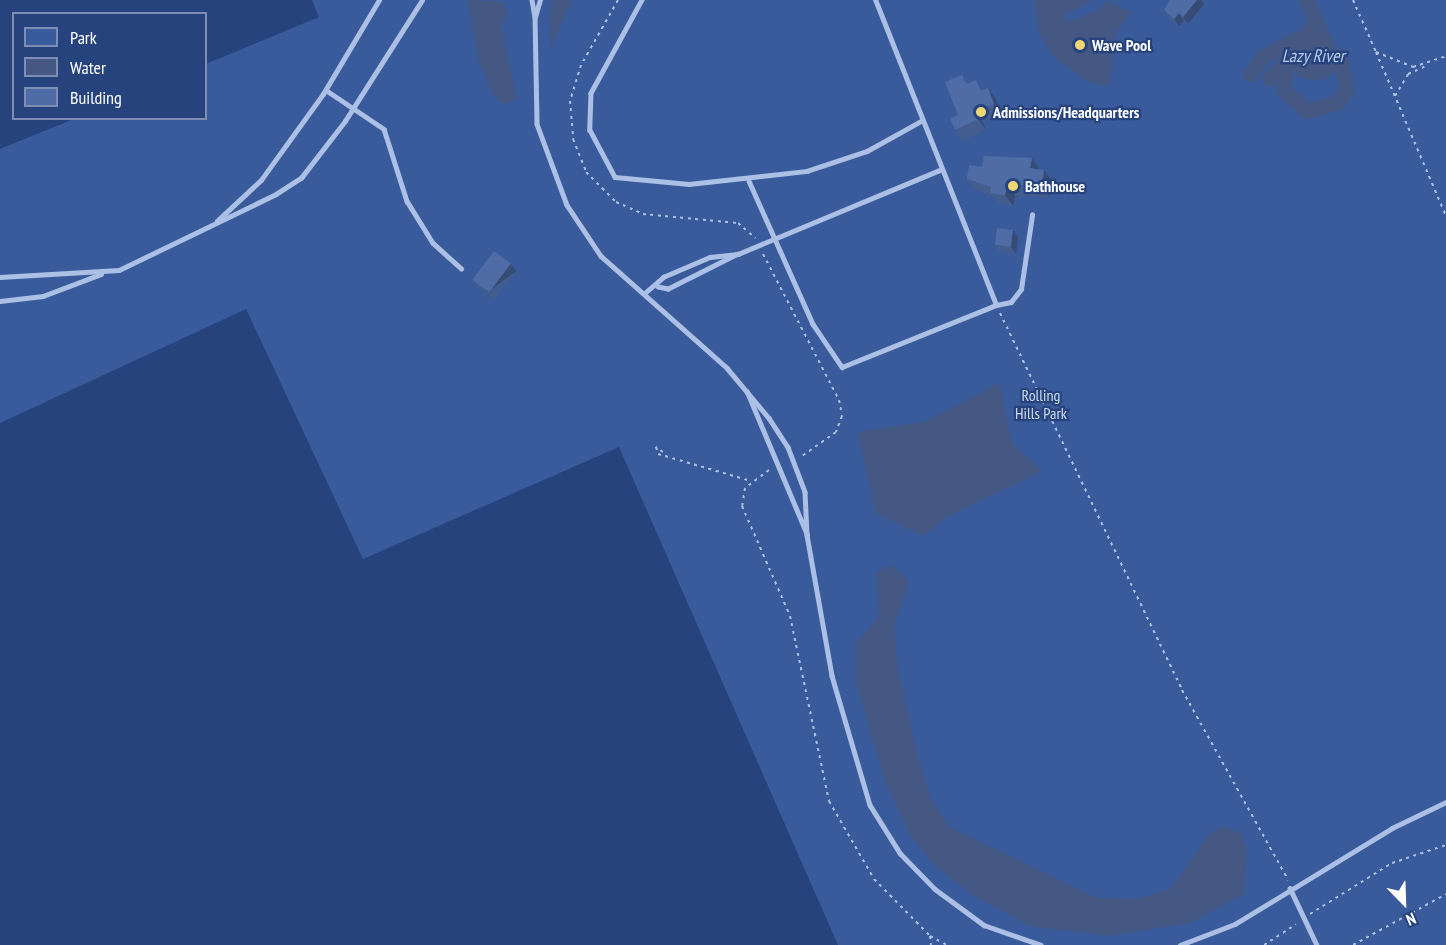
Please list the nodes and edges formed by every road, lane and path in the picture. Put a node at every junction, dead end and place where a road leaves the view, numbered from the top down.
1 (379, 0) edge
2 (422, 0) edge
3 (532, 0) edge
4 (540, 0) edge
5 (618, 0) edge
6 (642, 0) edge
7 (874, 0) edge
8 (1353, 0) edge
9 (535, 17) junction
10 (1376, 52) junction
11 (1446, 56) edge
12 (1428, 65) junction
13 (326, 90) junction
14 (1395, 97) junction
15 (353, 105) junction
16 (921, 121) junction
17 (940, 170) junction
18 (749, 181) junction
19 (1032, 215) dead end
20 (1446, 216) edge
21 (213, 225) junction
22 (775, 238) junction
23 (759, 246) junction
24 (738, 254) junction
25 (461, 268) dead end
26 (104, 273) junction
27 (0, 277) edge
28 (658, 287) junction
29 (646, 292) junction
30 (0, 301) edge
31 (996, 305) junction
32 (747, 392) junction
33 (663, 452) dead end
34 (794, 460) junction
35 (778, 465) junction
36 (751, 481) junction
37 (807, 535) junction
38 (1446, 802) edge
39 (1446, 845) edge
40 (1290, 888) junction
41 (1446, 894) edge
42 (1303, 919) junction
43 (930, 936) junction
44 (931, 945) edge
45 (947, 945) edge
46 (1041, 945) edge
47 (1180, 945) edge
48 (1264, 945) edge
49 (1317, 945) edge
50 (1353, 945) edge

1 - 13 lane
2 - 15 lane
3 - 9 lane
4 - 9 lane
5 - 23 path
6 - 18 lane
7 - 16 lane
8 - 10 path
9 - 29 lane
10 - 12 path
10 - 14 path
11 - 12 path
12 - 14 path
13 - 15 lane
13 - 21 lane
14 - 20 path
15 - 21 lane
15 - 25 lane
16 - 17 lane
16 - 18 lane
17 - 22 lane
17 - 31 lane
18 - 22 lane
19 - 31 lane
21 - 26 lane
22 - 23 lane
22 - 31 lane
23 - 24 lane
23 - 34 path
24 - 28 lane
24 - 28 lane
26 - 27 lane
26 - 30 lane
28 - 29 lane
29 - 32 lane
31 - 40 path
32 - 34 lane
32 - 35 lane
33 - 36 path
34 - 37 lane
35 - 36 path
35 - 37 lane
36 - 43 path
37 - 46 lane
38 - 40 lane
39 - 42 path
40 - 42 lane
40 - 47 lane
41 - 50 path
42 - 48 path
42 - 49 lane
43 - 44 path
43 - 45 path

